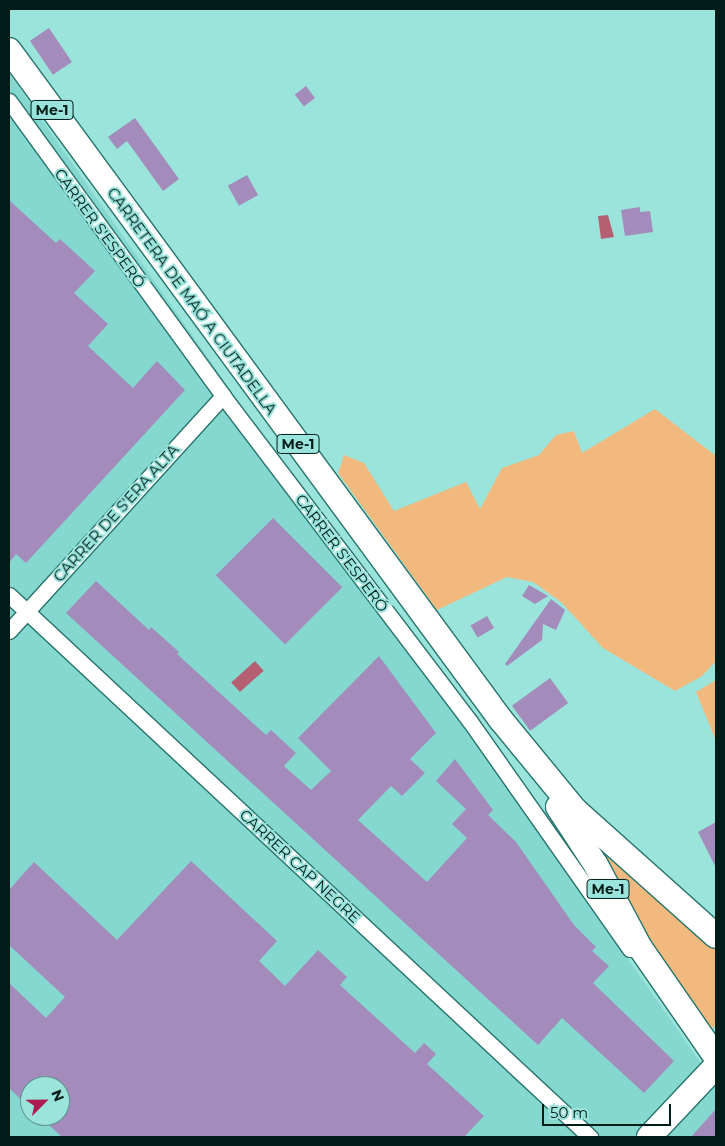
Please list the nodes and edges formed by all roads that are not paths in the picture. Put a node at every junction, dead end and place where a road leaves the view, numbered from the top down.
1 (9, 50) edge
2 (9, 101) edge
3 (223, 396) junction
4 (9, 595) edge
5 (26, 611) junction
6 (9, 631) edge
7 (501, 720) junction
8 (676, 899) junction
9 (716, 925) edge
10 (716, 936) edge
11 (678, 1003) junction
12 (716, 1057) edge
13 (716, 1066) edge
14 (590, 1137) edge
15 (649, 1137) edge

1 - 7 main road, CARRETERA DE MAÓ A CIUTADELLA / Me-1
2 - 3 street, CARRER S'ESPERÓ
3 - 5 street, CARRER DE S'ERA ALTA
3 - 11 street, CARRER S'ESPERÓ
4 - 5 street, CARRER CAP NEGRE
5 - 6 street, CARRER DE S'ERA ALTA
5 - 14 street, CARRER CAP NEGRE
7 - 8 main road, CARRETERA DE MAÓ A CIUTADELLA / Me-1
7 - 11 main road, CARRETERA DE MAÓ A CIUTADELLA / Me-1
8 - 9 main road
8 - 10 main road, CARRETERA DE MAÓ A CIUTADELLA / Me-1
11 - 12 main road, CARRETERA DE MAÓ A CIUTADELLA / Me-1
13 - 15 main road

